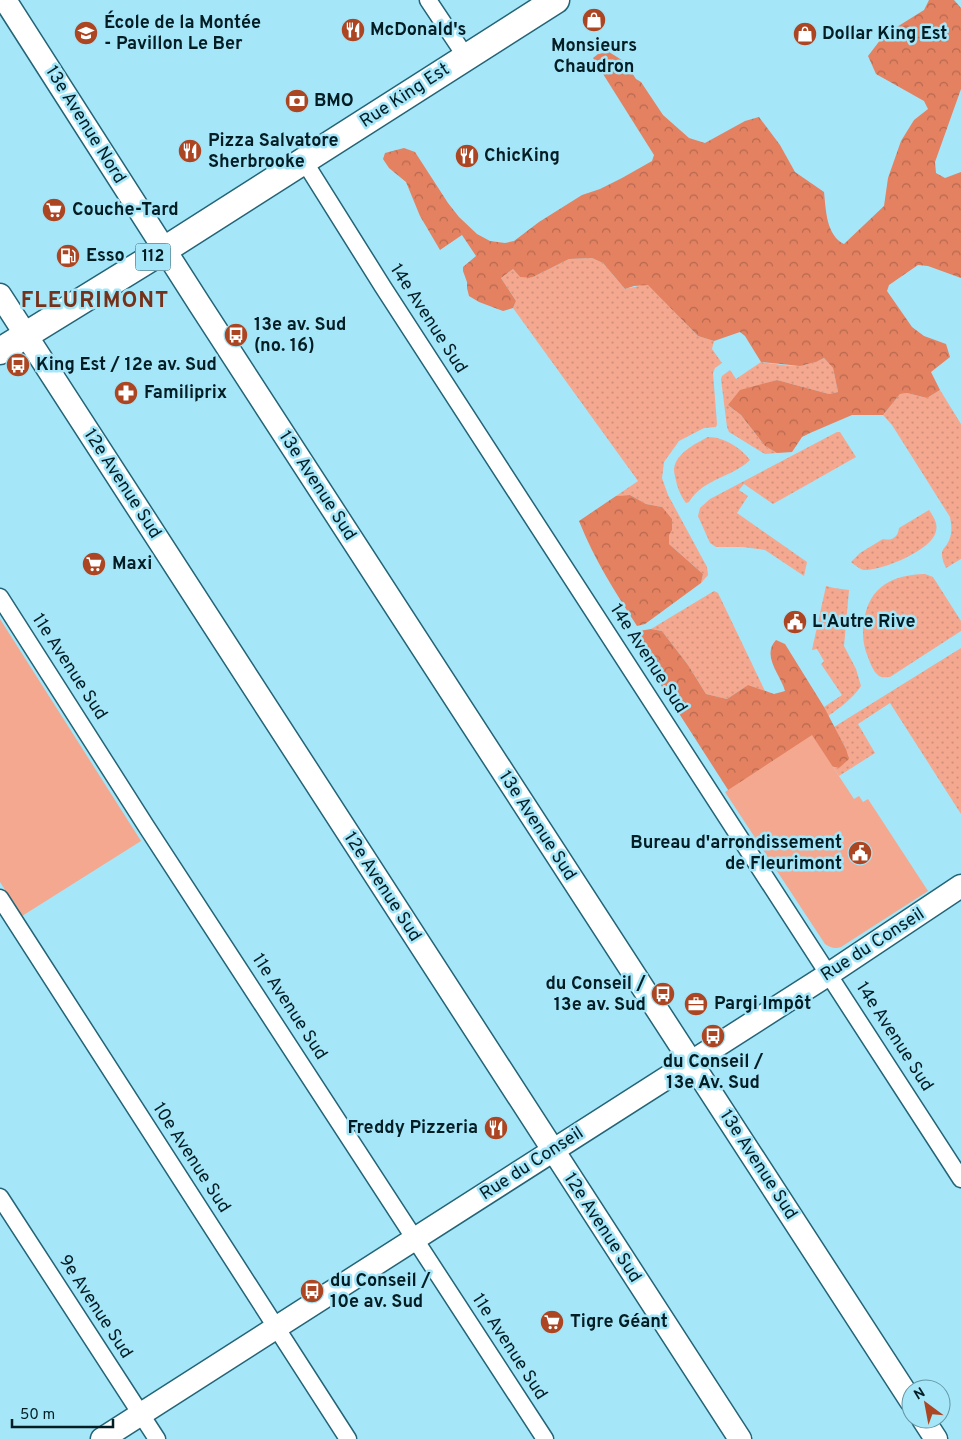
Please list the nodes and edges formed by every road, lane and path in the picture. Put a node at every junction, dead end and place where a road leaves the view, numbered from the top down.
1 (5, 0) edge
2 (428, 0) edge
3 (556, 0) edge
4 (466, 57) junction
5 (304, 161) junction
6 (164, 250) junction
7 (0, 296) edge
8 (26, 335) junction
9 (0, 351) edge
10 (0, 597) edge
11 (961, 886) edge
12 (0, 898) edge
13 (829, 974) junction
14 (691, 1062) junction
15 (552, 1151) junction
16 (961, 1179) edge
17 (0, 1198) edge
18 (415, 1239) junction
19 (277, 1327) junction
20 (901, 1386) edge
21 (141, 1414) junction
22 (102, 1439) edge
23 (157, 1439) edge
24 (348, 1439) edge
25 (545, 1439) edge
26 (740, 1439) edge

1 - 6 main road, 13e Avenue Nord
2 - 4 street
3 - 4 main road, Rue King Est / 112
4 - 5 main road, Rue King Est / 112
5 - 6 main road, Rue King Est / 112
5 - 13 street, 14e Avenue Sud
6 - 8 main road, Rue King Est / 112
6 - 14 main road, 13e Avenue Sud
7 - 8 main road, 12e Avenue Sud
8 - 9 main road, Rue King Est / 112
8 - 15 main road, 12e Avenue Sud
10 - 18 street, 11e Avenue Sud
11 - 13 main road, Rue du Conseil
12 - 19 street, 10e Avenue Sud
13 - 14 main road, Rue du Conseil
13 - 16 street, 14e Avenue Sud
14 - 15 main road, Rue du Conseil
14 - 20 main road, 13e Avenue Sud
15 - 18 main road, Rue du Conseil
15 - 26 main road, 12e Avenue Sud
17 - 21 street, 9e Avenue Sud
18 - 19 main road, Rue du Conseil
18 - 25 street, 11e Avenue Sud
19 - 21 main road, Rue du Conseil
19 - 24 street, 10e Avenue Sud
21 - 22 main road, Rue du Conseil
21 - 23 street, 9e Avenue Sud

